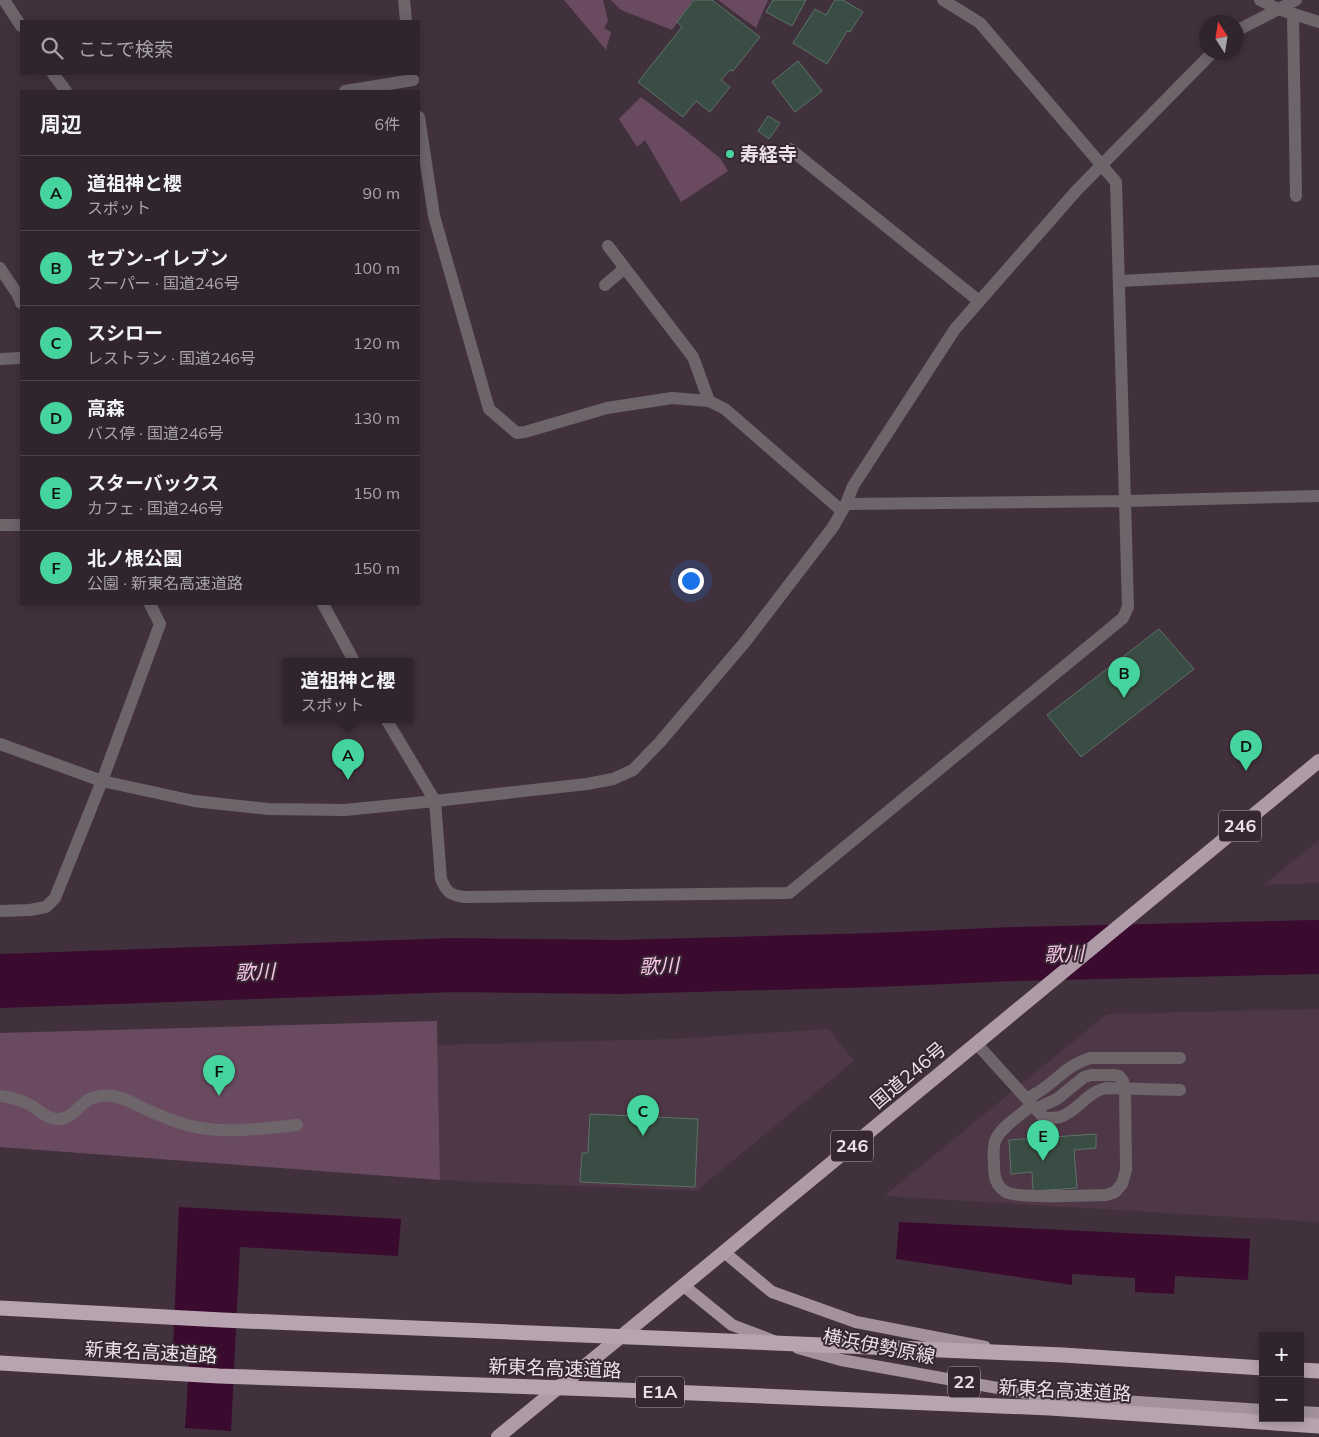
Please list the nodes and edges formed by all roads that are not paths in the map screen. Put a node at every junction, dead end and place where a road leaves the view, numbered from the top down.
1 (4, 0) edge
2 (404, 0) edge
3 (943, 0) edge
4 (1260, 0) edge
5 (1296, 0) edge
6 (1278, 9) junction
7 (1294, 14) junction
8 (406, 20) edge
9 (1319, 22) edge
10 (20, 24) edge
11 (1244, 27) edge
12 (1205, 60) edge
13 (55, 75) edge
14 (414, 82) edge
15 (65, 90) edge
16 (353, 90) edge
17 (420, 124) edge
18 (772, 155) dead end
19 (1102, 164) junction
20 (1296, 196) dead end
21 (608, 246) dead end
22 (0, 268) edge
23 (625, 268) junction
24 (1319, 271) edge
25 (1120, 281) junction
26 (605, 286) dead end
27 (20, 300) edge
28 (979, 301) junction
29 (20, 358) edge
30 (0, 359) edge
31 (709, 401) junction
32 (1319, 496) edge
33 (1126, 501) junction
34 (844, 507) junction
35 (0, 525) edge
36 (20, 525) edge
37 (150, 605) edge
38 (324, 605) edge
39 (352, 658) edge
40 (388, 723) edge
41 (0, 744) edge
42 (1319, 760) edge
43 (102, 780) junction
44 (434, 801) junction
45 (0, 911) edge
46 (976, 1043) junction
47 (1180, 1058) dead end
48 (1125, 1089) junction
49 (1180, 1090) dead end
50 (0, 1096) edge
51 (1031, 1104) junction
52 (297, 1125) dead end
53 (724, 1252) junction
54 (684, 1286) junction
55 (0, 1308) edge
56 (0, 1363) edge
57 (1259, 1369) edge
58 (1259, 1369) edge
59 (1304, 1372) edge
60 (1319, 1373) edge
61 (1259, 1410) edge
62 (1304, 1412) edge
63 (1319, 1413) edge
64 (1319, 1426) edge
65 (498, 1437) edge

1 - 10 street
2 - 8 street
3 - 19 street
4 - 6 street
5 - 6 street
6 - 7 street
6 - 11 street
7 - 9 street
7 - 20 street
12 - 19 street
13 - 15 street
14 - 16 street
17 - 31 street
18 - 28 street
19 - 25 street
19 - 28 street
21 - 23 street
22 - 27 street
23 - 26 street
23 - 31 street
24 - 25 street
25 - 33 street
28 - 34 street
29 - 30 street
31 - 34 street
32 - 33 street
33 - 34 street
33 - 44 street
34 - 44 street
35 - 36 street
37 - 43 street
38 - 39 street
40 - 44 street
41 - 43 street
42 - 46 highway, 国道246号 / 246
43 - 44 street
43 - 45 street
46 - 51 street
46 - 53 highway, 国道246号 / 246
47 - 51 street
48 - 49 street
48 - 51 street
48 - 51 street
48 - 51 street
50 - 52 street
53 - 54 highway, 国道246号 / 246
53 - 57 main road, 横浜伊勢原線 / 22
54 - 61 main road, 横浜伊勢原線 / 22
54 - 65 highway, 国道246号 / 246
55 - 58 highway, 新東名高速道路, bridge
56 - 64 highway, 新東名高速道路 / E1A, bridge
59 - 60 highway
62 - 63 main road

